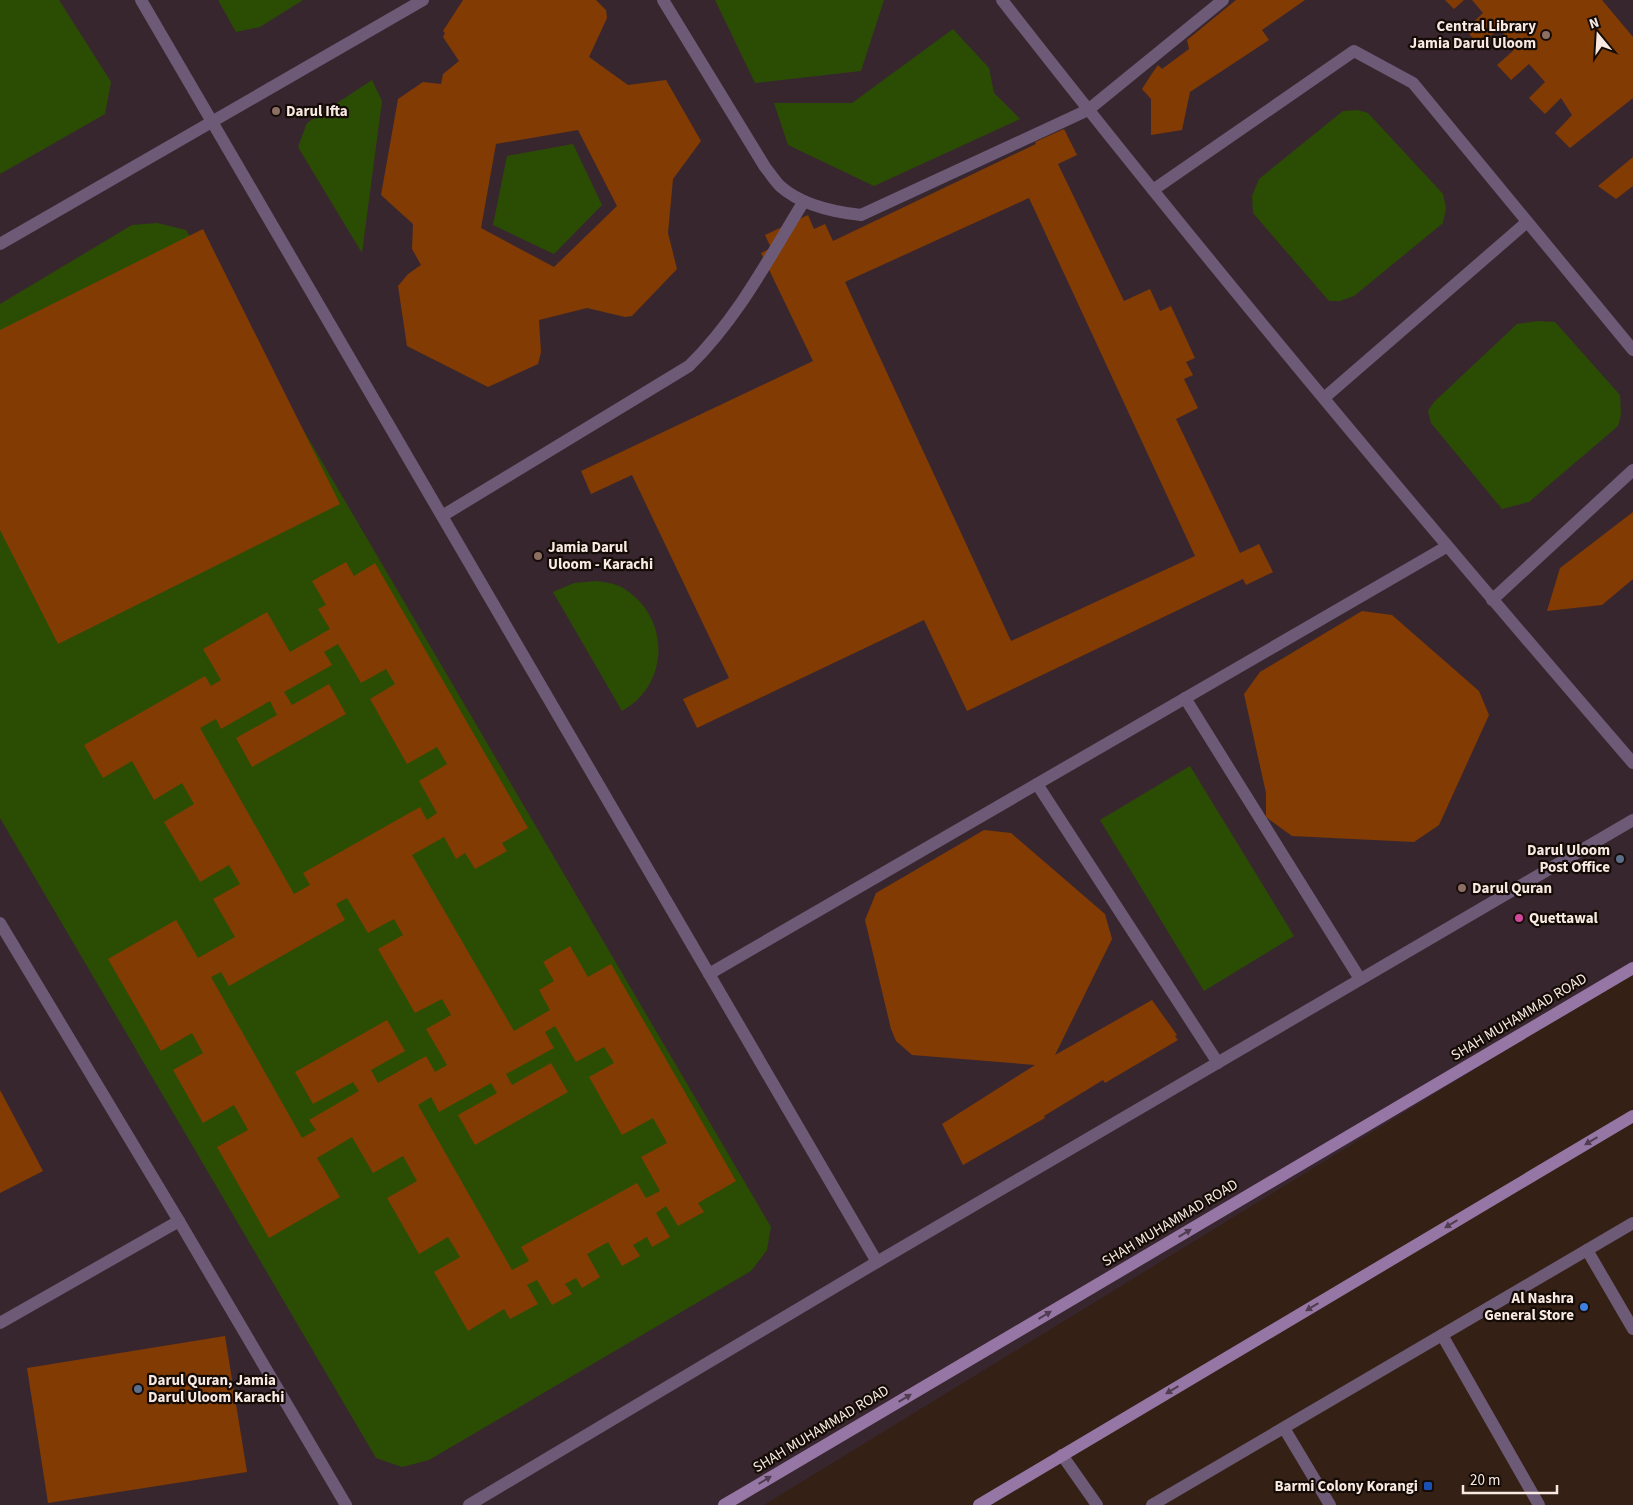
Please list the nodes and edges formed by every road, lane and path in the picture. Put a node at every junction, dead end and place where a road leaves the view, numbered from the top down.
1 (142, 0) edge
2 (423, 0) edge
3 (663, 0) edge
4 (1002, 0) edge
5 (1223, 0) edge
6 (1088, 110) junction
7 (211, 122) junction
8 (1153, 190) junction
9 (804, 200) junction
10 (1527, 222) junction
11 (0, 244) edge
12 (1633, 350) edge
13 (1324, 398) junction
14 (1633, 470) edge
15 (442, 516) junction
16 (1446, 547) junction
17 (1492, 600) junction
18 (1185, 698) junction
19 (1633, 763) edge
20 (1037, 784) junction
21 (1633, 820) edge
22 (0, 923) edge
23 (1633, 968) edge
24 (709, 974) junction
25 (1360, 979) junction
26 (1218, 1063) junction
27 (1633, 1116) edge
28 (179, 1221) junction
29 (1633, 1224) edge
30 (1587, 1250) junction
31 (877, 1262) junction
32 (0, 1323) edge
33 (1633, 1329) edge
34 (1442, 1335) junction
35 (1284, 1428) junction
36 (1062, 1455) junction
37 (346, 1505) edge
38 (469, 1505) edge
39 (724, 1505) edge
40 (979, 1505) edge
41 (1097, 1505) edge
42 (1152, 1505) edge
43 (1330, 1505) edge
44 (1539, 1505) edge

1 - 7 street
2 - 7 street
3 - 9 street
4 - 6 street
5 - 6 street
6 - 8 street
6 - 9 street
7 - 11 street
7 - 15 street
8 - 10 street
8 - 13 street
9 - 15 street
10 - 12 street
10 - 13 street
13 - 16 street
14 - 17 street
15 - 24 street
16 - 17 street
16 - 18 street
17 - 19 street
18 - 20 street
18 - 25 street
20 - 24 street
20 - 26 street
21 - 25 street
22 - 28 street
39 -> 23 street, SHAH MUHAMMAD ROAD
24 - 31 street
25 - 26 street
26 - 31 street
27 -> 36 street
28 - 32 street
28 - 37 street
29 - 30 street
30 - 33 street
30 - 34 street
31 - 38 street
34 - 35 street
34 - 44 street
35 - 42 street
35 - 43 street
36 - 40 street
36 - 41 street

